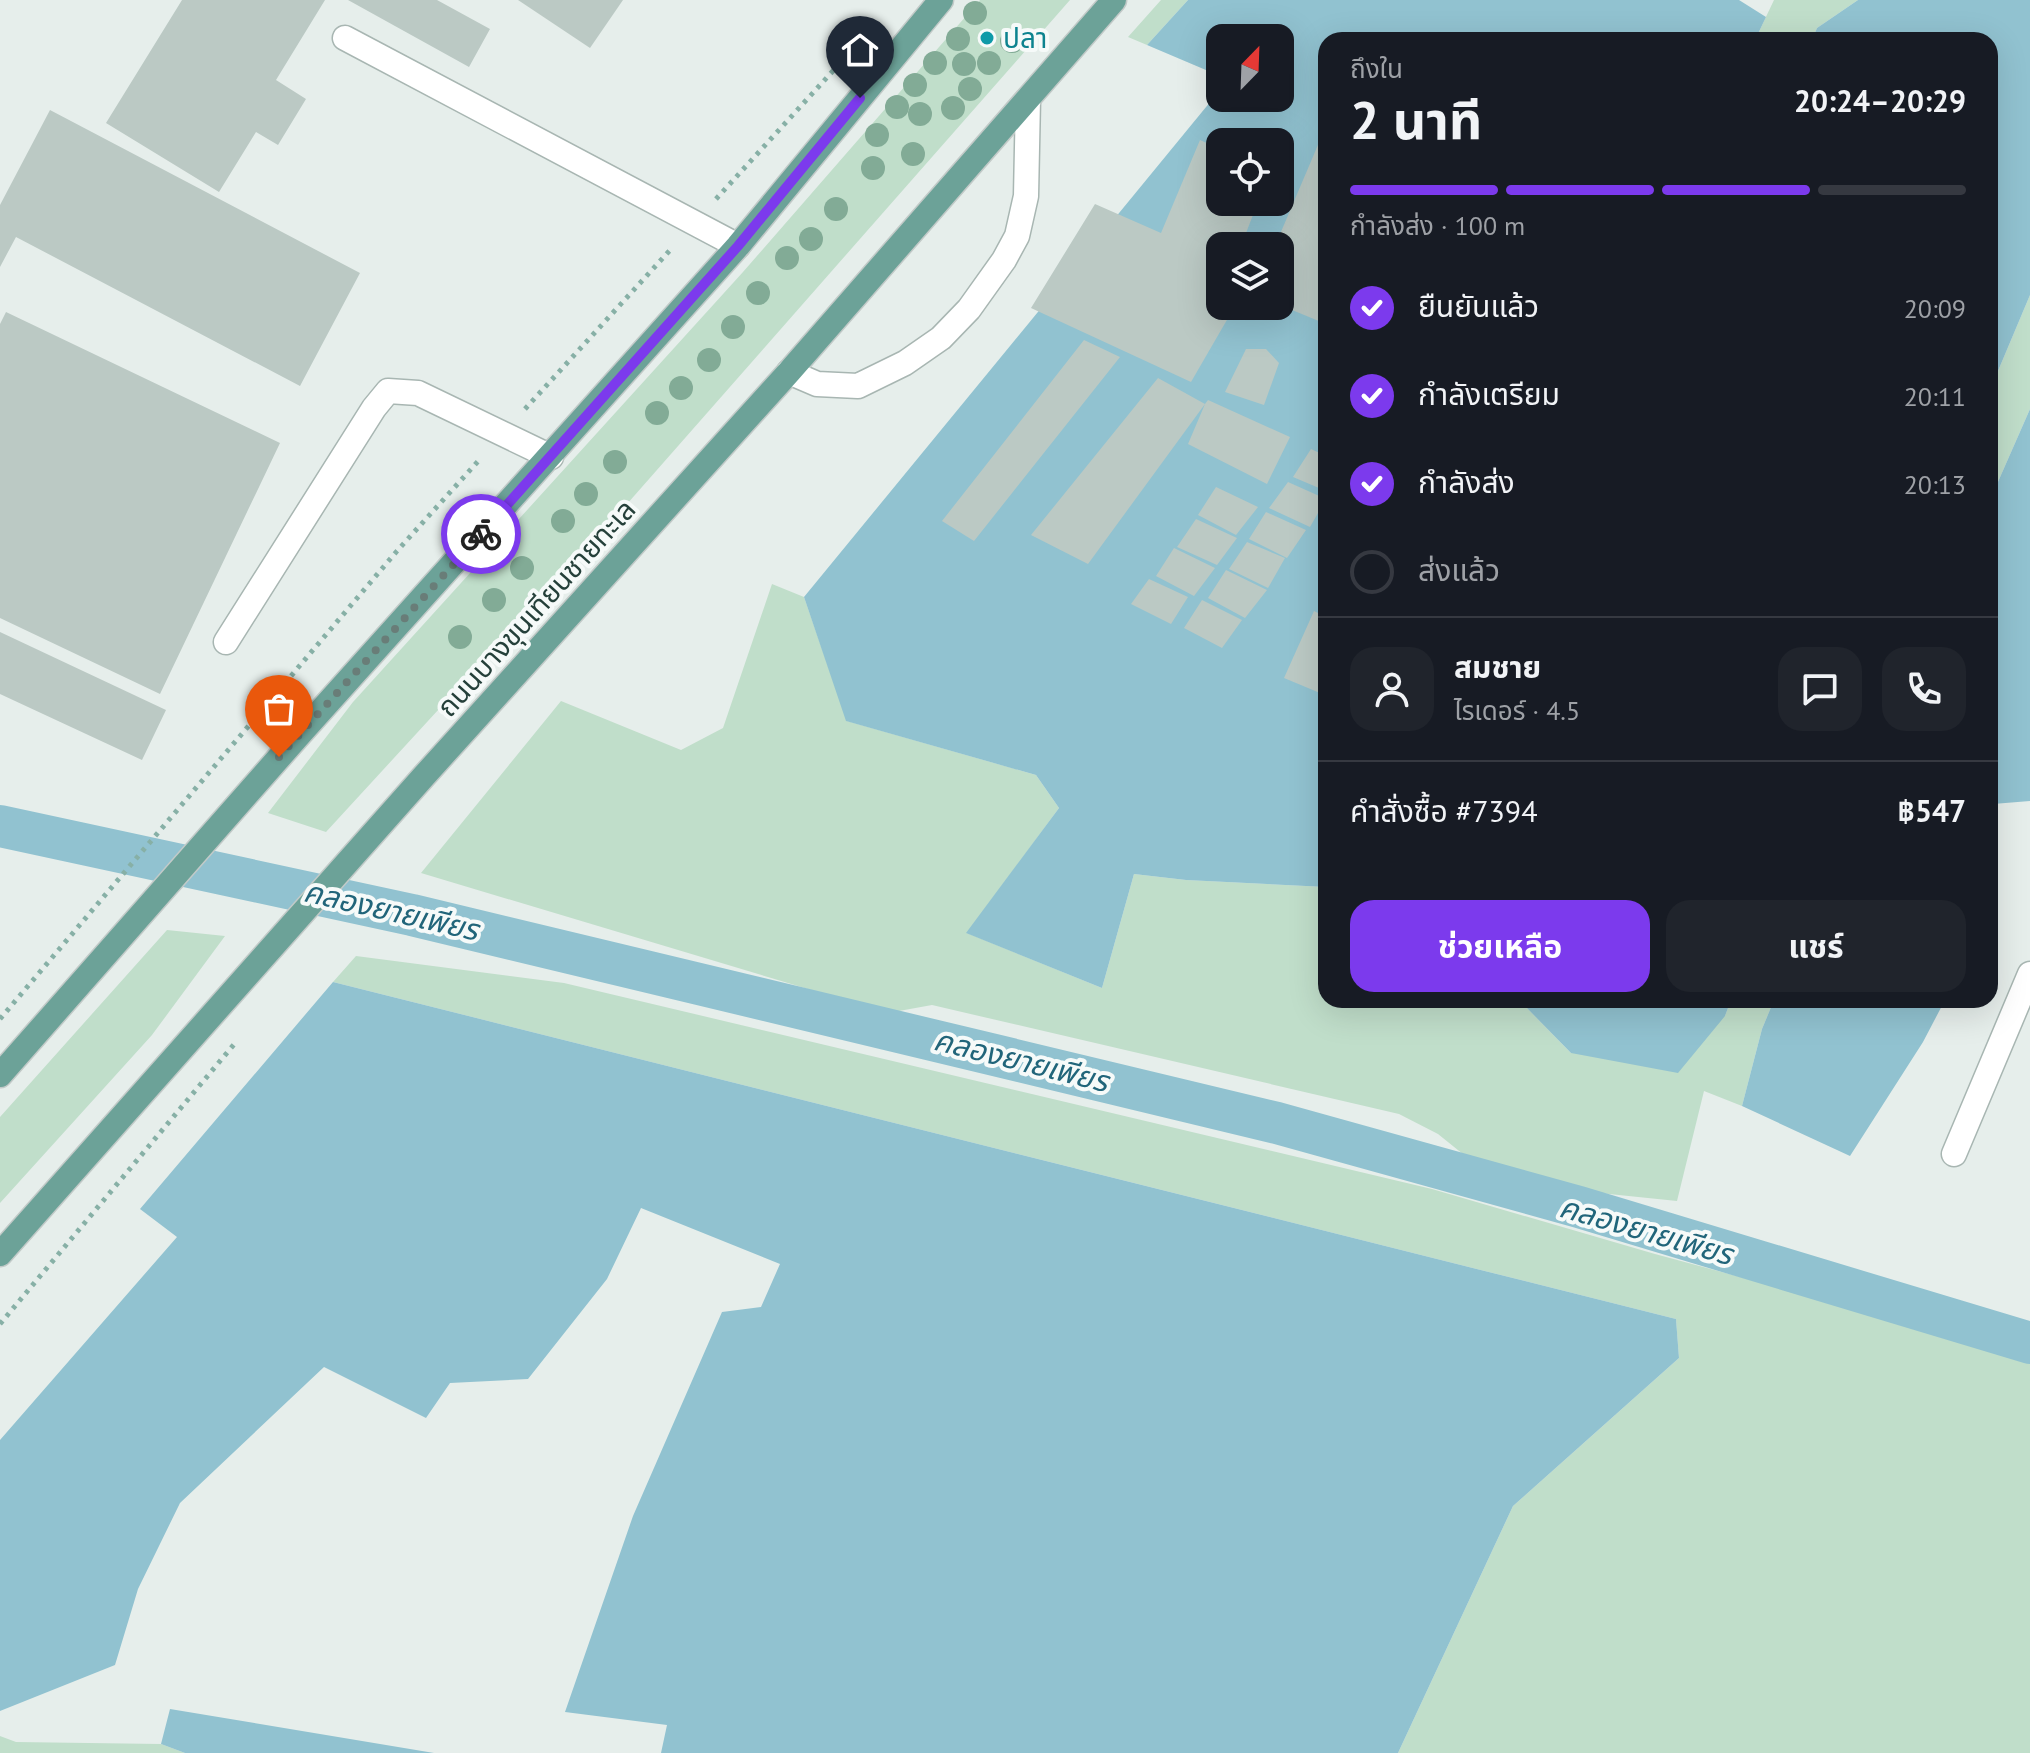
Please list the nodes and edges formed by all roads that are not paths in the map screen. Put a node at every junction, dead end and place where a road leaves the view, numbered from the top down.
1 (941, 0) edge
2 (1114, 0) edge
3 (345, 38) dead end
4 (1028, 99) junction
5 (738, 246) junction
6 (789, 372) junction
7 (551, 457) junction
8 (226, 642) dead end
9 (2030, 974) edge
10 (0, 1075) edge
11 (1954, 1154) dead end
12 (0, 1254) edge

1 - 5 main road
2 - 4 main road, ถนนบางขุนเทียนชายทะเล
3 - 5 street
4 - 6 main road, ถนนบางขุนเทียนชายทะเล
4 - 6 street
5 - 7 main road
6 - 12 main road, ถนนบางขุนเทียนชายทะเล
7 - 8 street
7 - 10 main road
9 - 11 street

